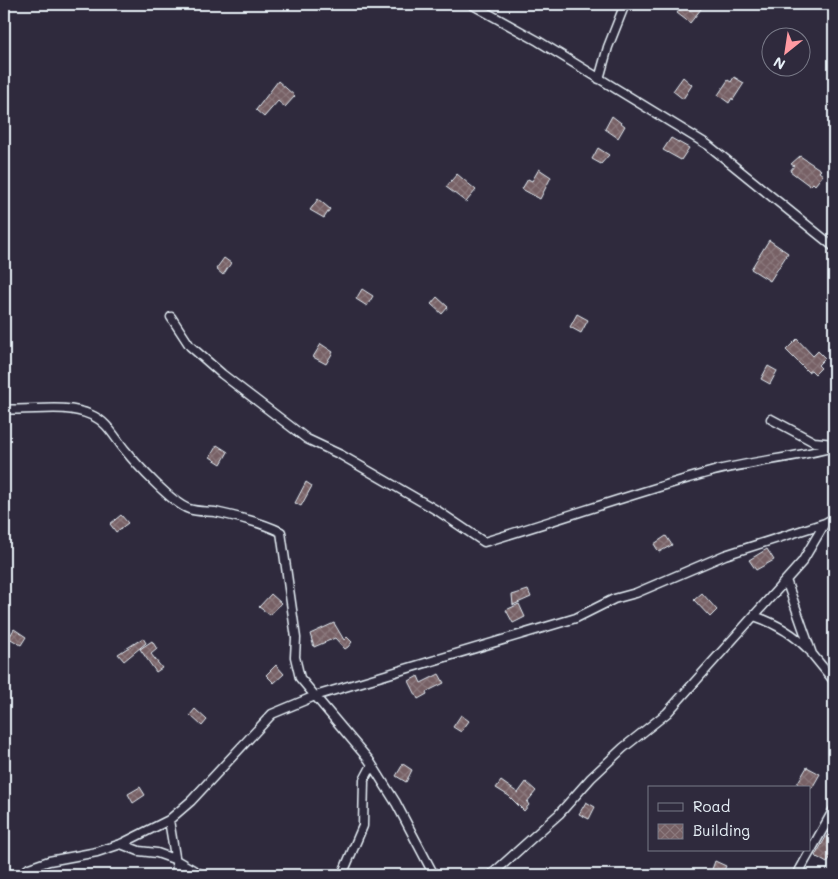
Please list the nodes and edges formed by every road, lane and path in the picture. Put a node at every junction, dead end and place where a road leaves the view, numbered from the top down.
1 (470, 4) edge
2 (625, 4) edge
3 (599, 79) junction
4 (834, 248) edge
5 (171, 317) dead end
6 (4, 408) edge
7 (771, 419) dead end
8 (834, 446) edge
9 (834, 518) edge
10 (825, 523) junction
11 (786, 580) junction
12 (754, 616) junction
13 (812, 654) junction
14 (834, 681) edge
15 (315, 696) junction
16 (372, 764) junction
17 (834, 810) edge
18 (170, 820) junction
19 (120, 844) junction
20 (174, 859) junction
21 (20, 875) edge
22 (178, 875) edge
23 (202, 875) edge
24 (342, 875) edge
25 (434, 875) edge
26 (491, 875) edge
27 (797, 875) edge

1 - 3 street
2 - 3 street
3 - 4 street
5 - 8 street
6 - 15 street
7 - 8 street
9 - 10 street
10 - 11 street
10 - 15 street
11 - 12 street
11 - 13 street
12 - 13 street
12 - 26 street
13 - 14 street
15 - 16 street
15 - 18 street
16 - 24 street
16 - 25 street
17 - 27 street
18 - 19 street
18 - 20 street
19 - 20 street
19 - 21 street
20 - 22 street
20 - 23 street

